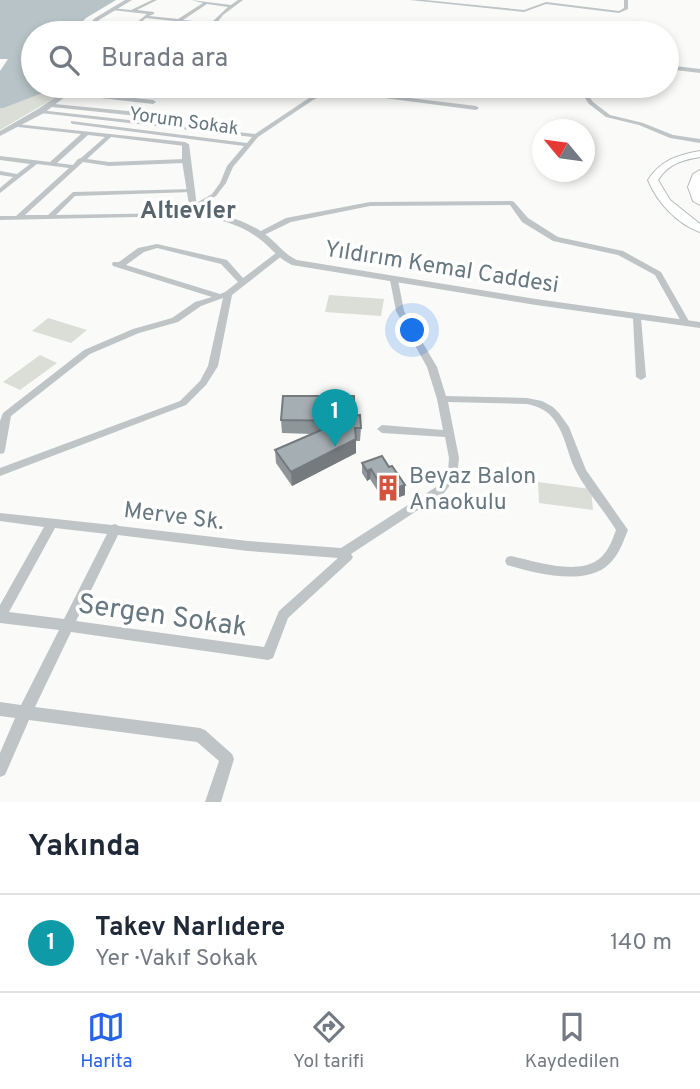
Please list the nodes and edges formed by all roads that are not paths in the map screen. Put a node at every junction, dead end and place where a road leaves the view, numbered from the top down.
1 (129, 0) edge
2 (155, 0) edge
3 (192, 0) edge
4 (241, 0) edge
5 (626, 0) edge
6 (413, 1) edge
7 (548, 1) edge
8 (207, 2) junction
9 (231, 6) junction
10 (112, 9) junction
11 (132, 11) junction
12 (148, 15) junction
13 (185, 17) junction
14 (97, 21) edge
15 (141, 21) edge
16 (179, 21) joint
17 (215, 21) edge
18 (679, 68) edge
19 (700, 71) edge
20 (61, 98) edge
21 (115, 98) edge
22 (313, 98) edge
23 (406, 98) edge
24 (588, 98) edge
25 (153, 102) dead end
26 (50, 106) junction
27 (476, 108) dead end
28 (41, 111) junction
29 (138, 114) dead end
30 (73, 122) dead end
31 (18, 125) junction
32 (86, 133) junction
33 (0, 134) edge
34 (110, 135) junction
35 (256, 136) junction
36 (700, 141) edge
37 (185, 144) joint
38 (249, 145) junction
39 (700, 154) edge
40 (0, 158) edge
41 (80, 160) junction
42 (185, 161) junction
43 (35, 163) junction
44 (51, 165) junction
45 (74, 167) junction
46 (0, 173) edge
47 (700, 174) edge
48 (19, 176) junction
49 (192, 190) junction
50 (0, 191) edge
51 (700, 201) edge
52 (193, 209) junction
53 (0, 218) edge
54 (18, 218) junction
55 (49, 218) junction
56 (700, 229) edge
57 (259, 234) junction
58 (279, 255) junction
59 (394, 280) junction
60 (243, 284) junction
61 (224, 295) junction
62 (637, 318) junction
63 (686, 323) junction
64 (700, 325) edge
65 (641, 376) dead end
66 (442, 399) junction
67 (382, 429) dead end
68 (449, 434) junction
69 (0, 450) edge
70 (0, 472) edge
71 (0, 517) edge
72 (52, 522) junction
73 (115, 529) junction
74 (343, 553) junction
75 (511, 561) dead end
76 (0, 616) edge
77 (69, 625) junction
78 (0, 709) edge
79 (24, 714) junction
80 (0, 770) edge
81 (213, 802) edge

1 - 10 street
2 - 11 street
3 - 8 street
4 - 9 street
5 - 7 street
6 - 7 street
8 - 9 street
8 - 13 street
9 - 17 street
10 - 11 street
10 - 14 street
11 - 12 street
12 - 13 street
12 - 15 street
12 - 16 street
13 - 16 street
18 - 19 street
20 - 26 street
21 - 25 street
22 - 35 street
23 - 27 street
24 - 36 street
26 - 28 street
26 - 29 street
28 - 31 street
28 - 35 street
30 - 38 street, Yorum Sokak
31 - 32 street
31 - 33 street
32 - 34 street
32 - 44 street
34 - 37 street
34 - 41 street
35 - 38 street
37 - 42 street
38 - 52 street
39 - 56 main road
40 - 43 street
41 - 42 street
41 - 45 street
42 - 49 street
43 - 44 street
43 - 48 street
44 - 45 street
45 - 54 street
46 - 48 street
47 - 51 highway
48 - 50 street
49 - 52 street
49 - 55 street
52 - 55 street
52 - 57 street, Yıldırım Kemal Caddesi
53 - 54 street
54 - 55 street
57 - 58 street, Yıldırım Kemal Caddesi
57 - 63 street
58 - 59 street, Yıldırım Kemal Caddesi
58 - 60 street
59 - 62 street, Yıldırım Kemal Caddesi
59 - 66 street
60 - 61 street
60 - 61 street
61 - 69 street
61 - 70 street
62 - 63 street, Yıldırım Kemal Caddesi
62 - 65 street
63 - 64 street, Yıldırım Kemal Caddesi
66 - 68 street
66 - 75 street
67 - 68 street
68 - 74 street
71 - 72 street, Merve Sk.
72 - 73 street, Merve Sk.
72 - 76 street
73 - 74 street, Merve Sk.
73 - 77 street
74 - 77 street, Sergen Sokak
76 - 77 street, Sergen Sokak
77 - 79 street
78 - 79 street
79 - 80 street
79 - 81 street

